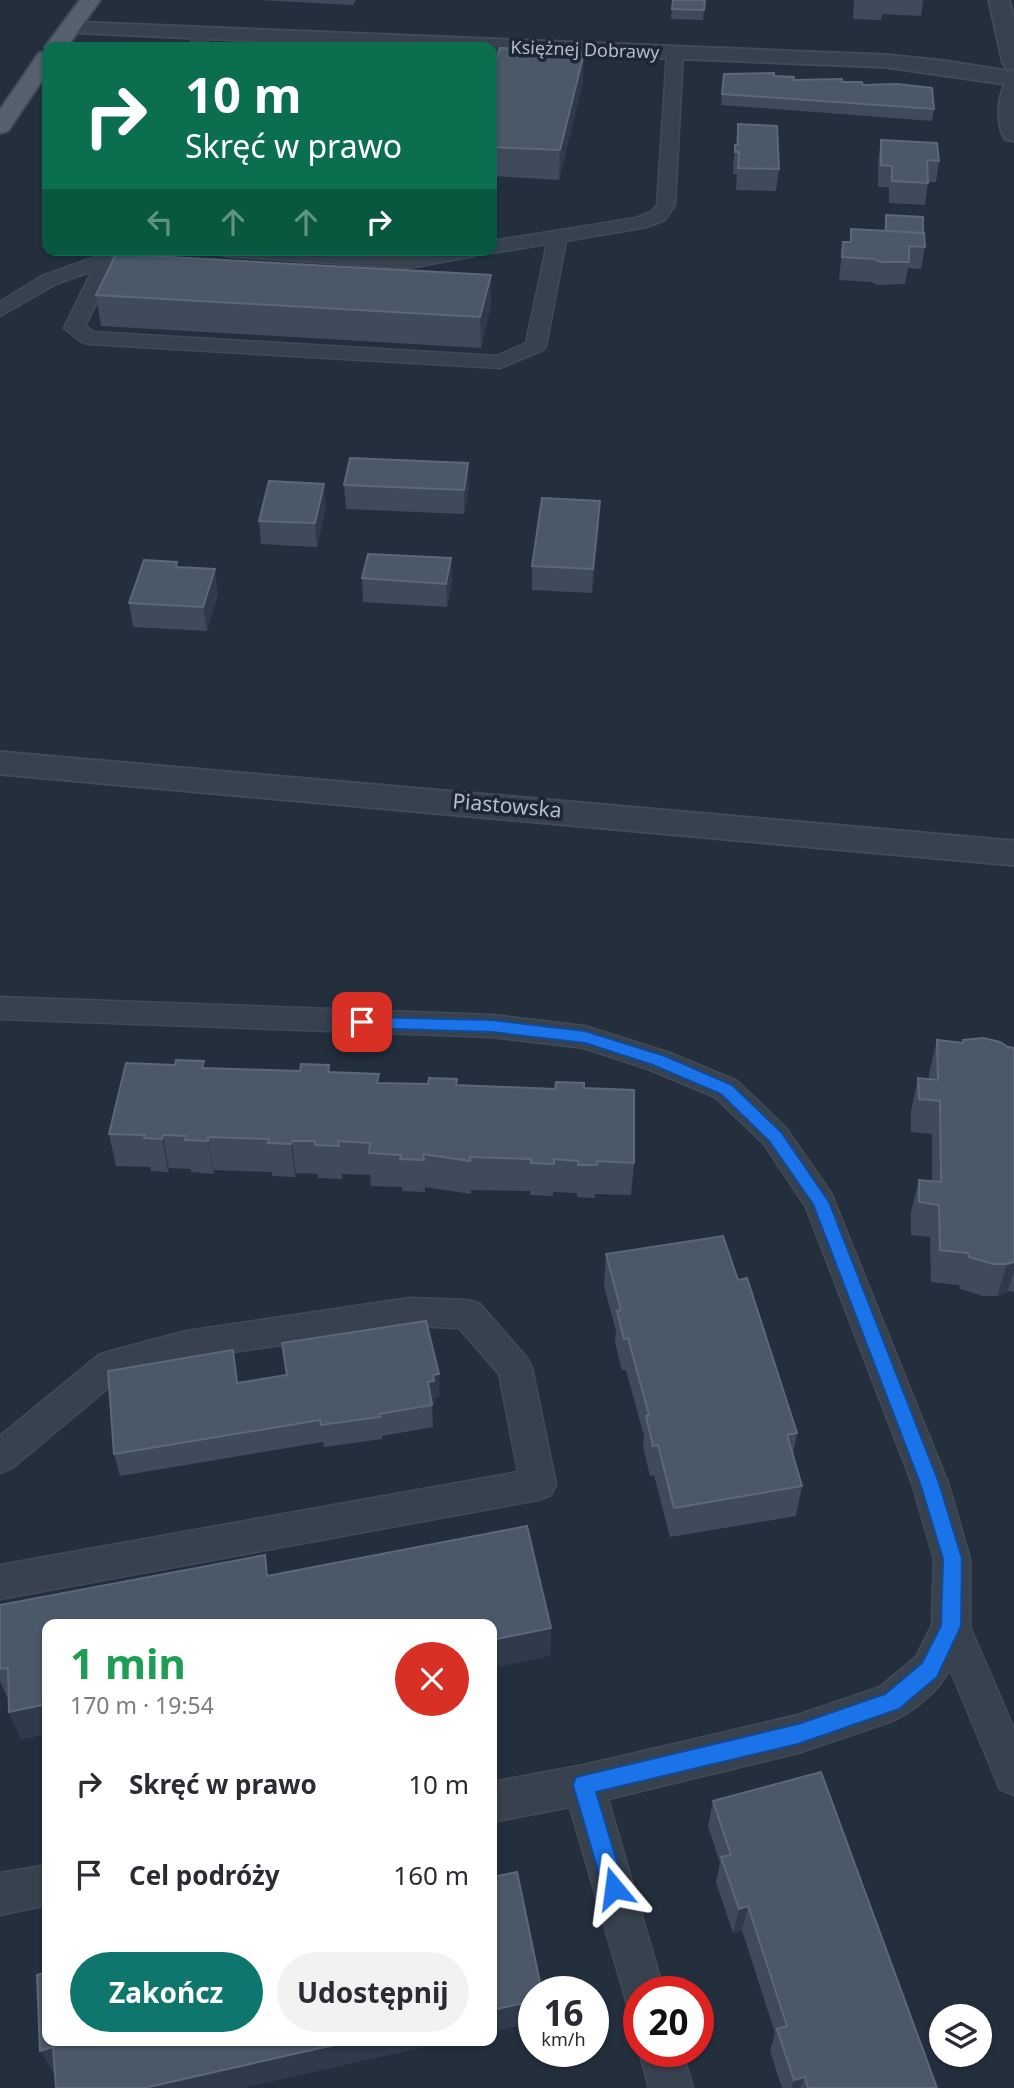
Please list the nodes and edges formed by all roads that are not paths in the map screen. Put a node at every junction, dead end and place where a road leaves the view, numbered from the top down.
1 (90, 0) edge
2 (999, 0) edge
3 (70, 28) junction
4 (200, 40) edge
5 (59, 42) edge
6 (273, 42) edge
7 (497, 48) edge
8 (675, 53) junction
9 (1014, 63) edge
10 (42, 65) edge
11 (1014, 79) edge
12 (1014, 87) edge
13 (0, 126) edge
14 (1013, 134) edge
15 (1014, 140) edge
16 (558, 235) junction
17 (497, 246) edge
18 (120, 256) edge
19 (108, 259) junction
20 (55, 260) dead end
21 (49, 280) junction
22 (0, 310) edge
23 (0, 762) edge
24 (1014, 853) edge
25 (0, 1008) edge
26 (0, 1457) edge
27 (0, 1582) edge
28 (951, 1626) junction
29 (1014, 1775) edge
30 (584, 1785) junction
31 (497, 1801) edge
32 (42, 1886) edge
33 (0, 1894) edge
34 (638, 1976) edge
35 (665, 2067) edge
36 (671, 2088) edge

1 - 3 main road
2 - 9 street
3 - 4 street, Księżnej Dobrawy
3 - 5 main road
4 - 6 street, Księżnej Dobrawy
7 - 8 street, Księżnej Dobrawy
8 - 11 street, Księżnej Dobrawy
8 - 16 lane
10 - 13 main road
12 - 14 street
14 - 15 lane
16 - 17 lane
16 - 19 lane
18 - 19 lane
19 - 21 lane
20 - 21 lane
21 - 22 lane
23 - 24 street, Piastowska
25 - 28 lane
26 - 27 lane
28 - 29 lane
28 - 30 lane
30 - 31 lane
30 - 34 lane
32 - 33 lane
35 - 36 lane

